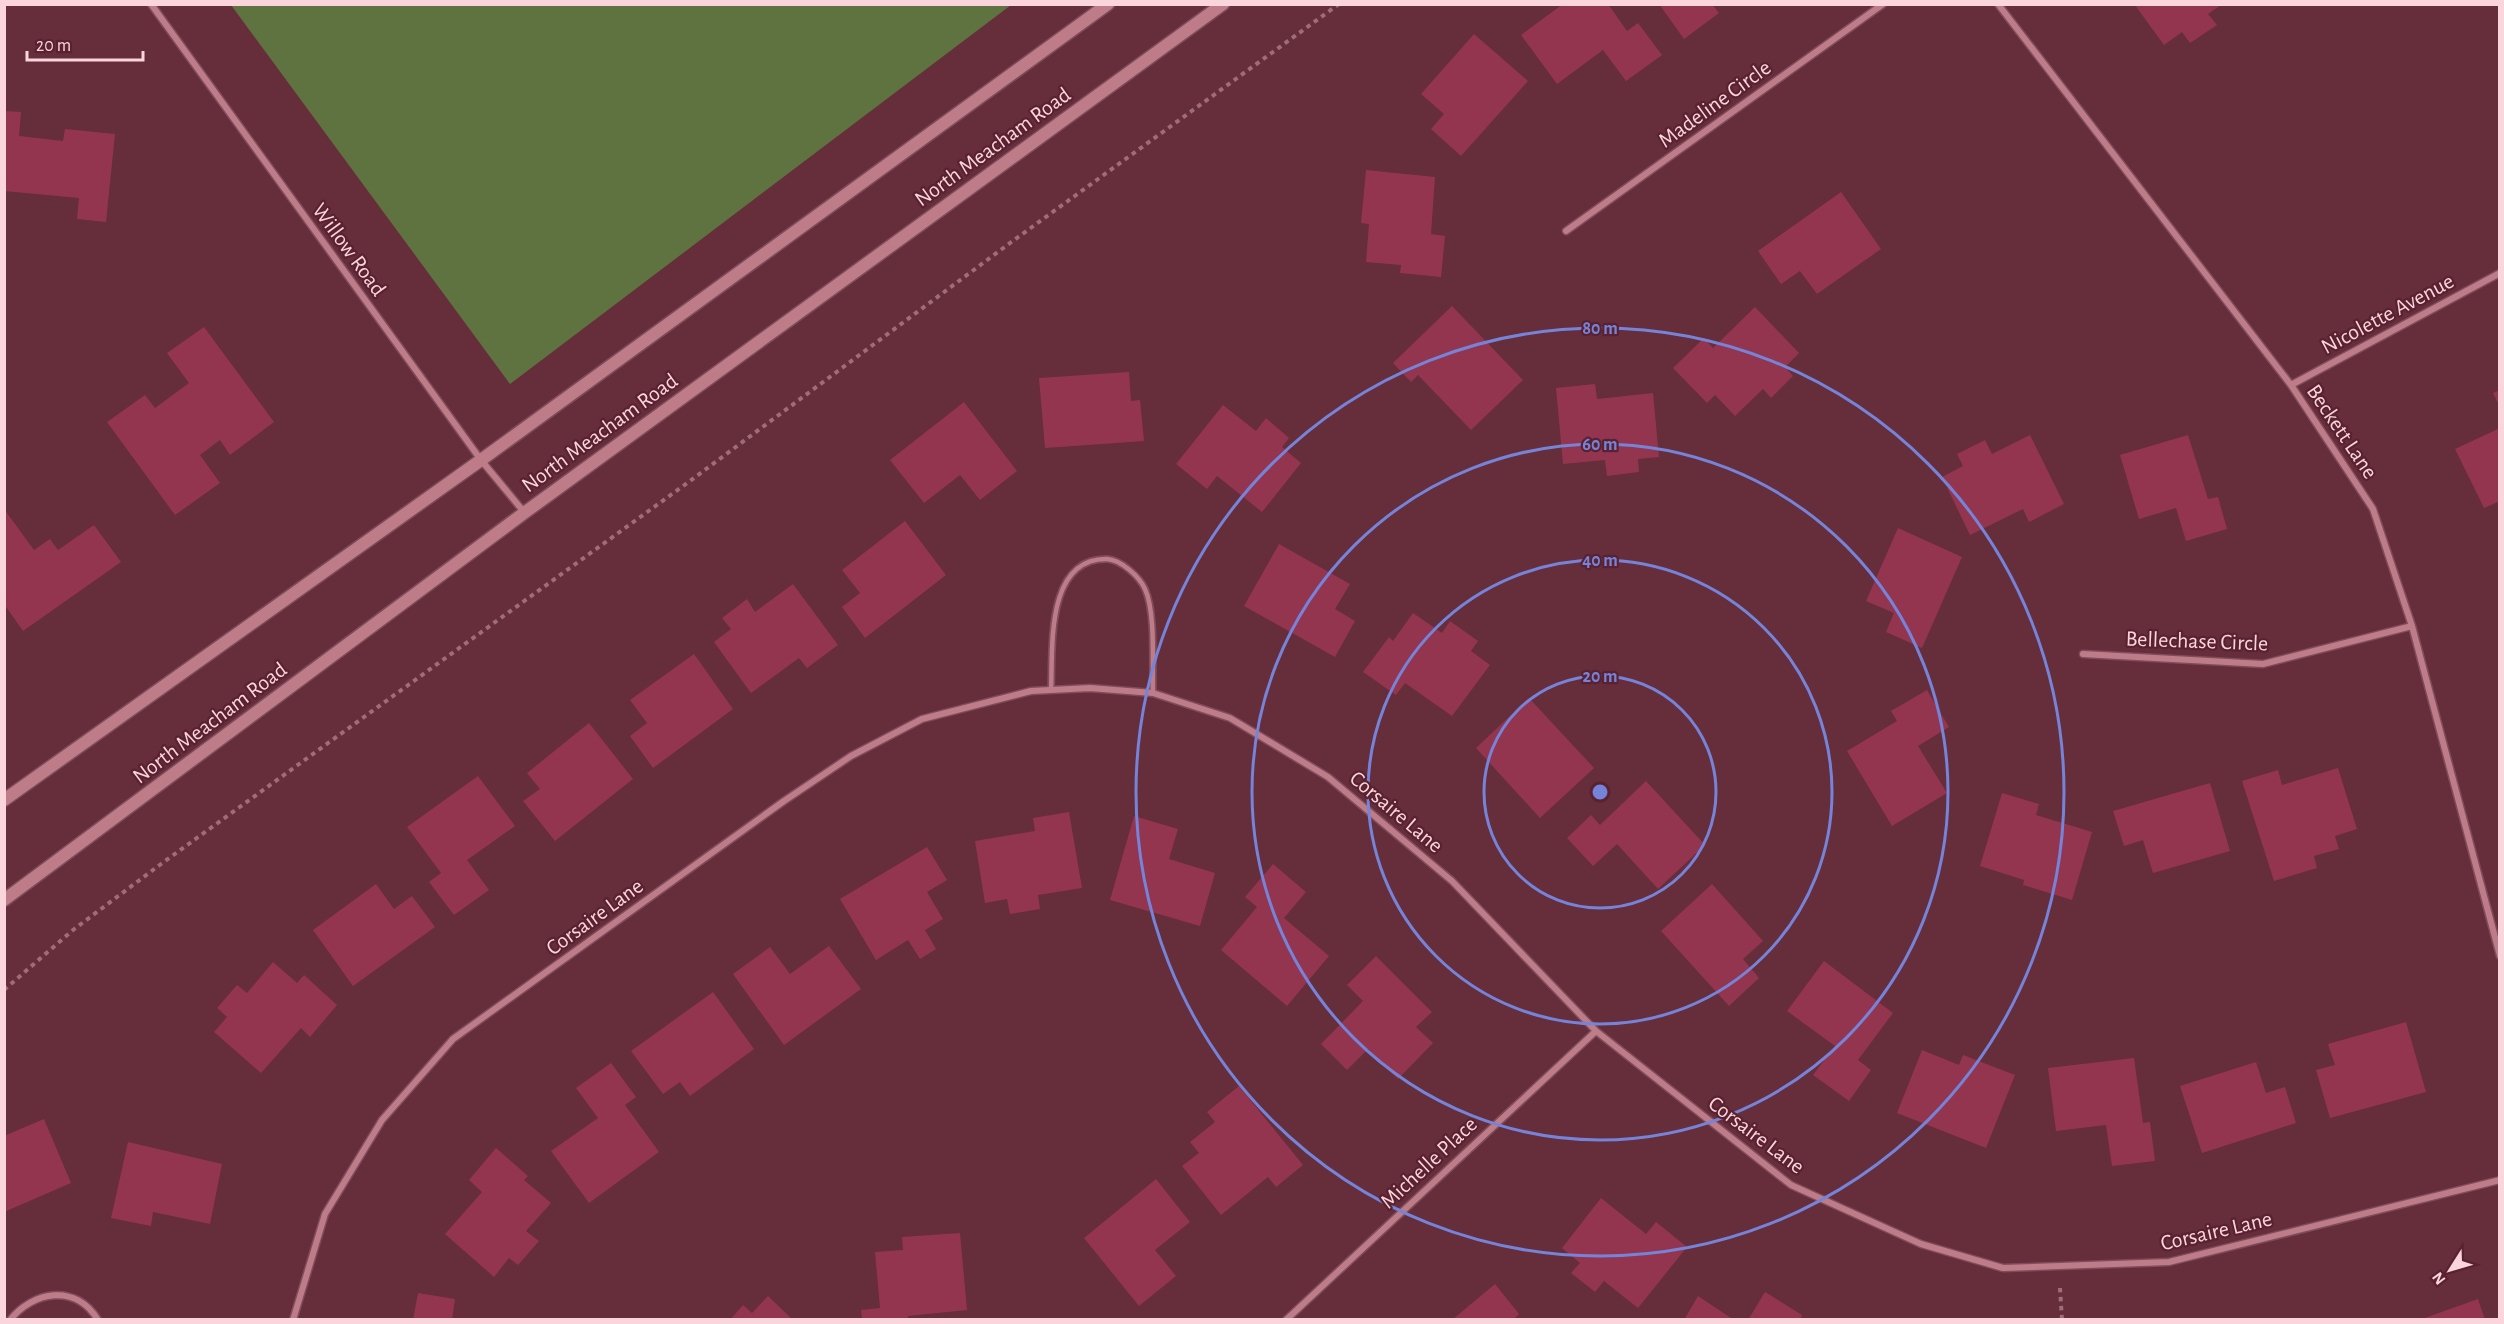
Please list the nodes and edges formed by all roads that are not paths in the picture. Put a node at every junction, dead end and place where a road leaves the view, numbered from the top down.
1 (151, 4) edge
2 (1108, 4) edge
3 (1223, 4) edge
4 (1883, 4) edge
5 (1998, 4) edge
6 (1566, 231) dead end
7 (2499, 273) edge
8 (2291, 385) junction
9 (481, 460) junction
10 (524, 513) junction
11 (2412, 626) junction
12 (2084, 654) dead end
13 (1051, 690) junction
14 (1153, 693) junction
15 (4, 800) edge
16 (4, 900) edge
17 (2499, 956) edge
18 (1596, 1031) junction
19 (2499, 1180) edge
20 (10, 1320) edge
21 (98, 1320) edge
22 (293, 1320) edge
23 (1286, 1320) edge

1 - 9 street, Willow Road
2 - 9 main road, North Meacham Road
3 - 10 main road, North Meacham Road
4 - 6 street, Madeline Circle
5 - 8 street, Beckett Lane
7 - 8 street, Nicolette Avenue
8 - 11 street, Beckett Lane
9 - 10 street, Willow Road
9 - 15 main road, North Meacham Road
10 - 16 main road, North Meacham Road
11 - 12 street, Bellechase Circle
11 - 17 street, Beckett Lane
13 - 14 street, Corsaire Lane
13 - 14 lane
13 - 22 street, Corsaire Lane
14 - 18 street, Corsaire Lane
18 - 19 street, Corsaire Lane
18 - 23 street, Michelle Place
20 - 21 street

